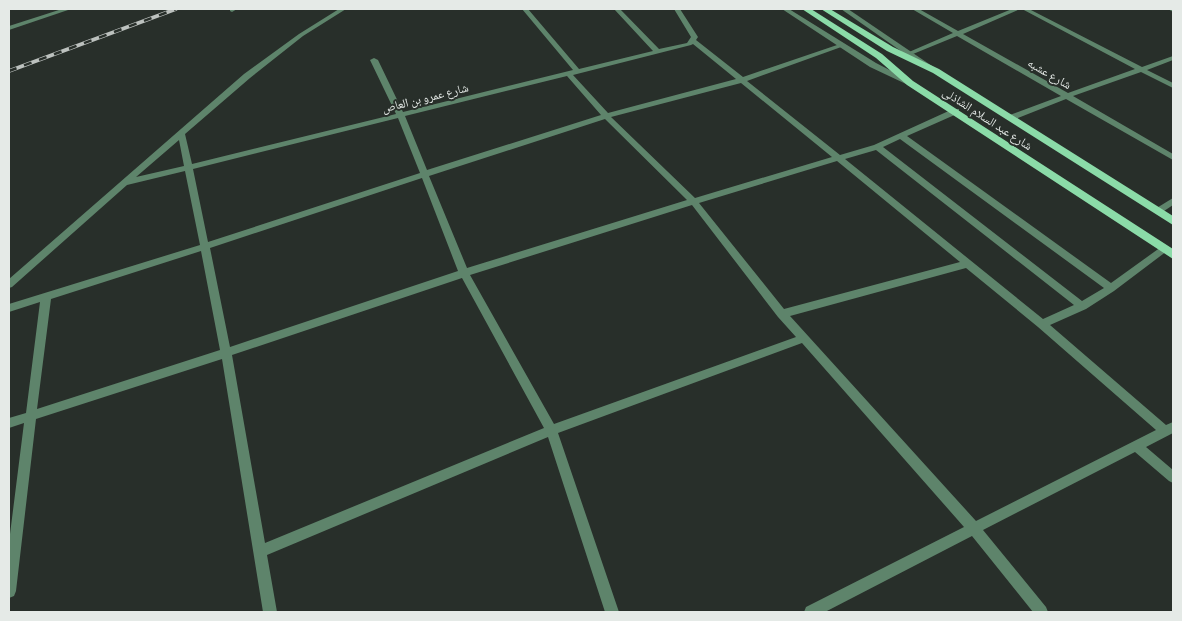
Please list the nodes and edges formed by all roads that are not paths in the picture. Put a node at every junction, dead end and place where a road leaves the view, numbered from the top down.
1 (68, 9) edge
2 (343, 9) edge
3 (525, 9) edge
4 (617, 9) edge
5 (677, 9) edge
6 (785, 9) edge
7 (806, 9) edge
8 (825, 9) edge
9 (844, 9) edge
10 (915, 9) edge
11 (1017, 9) edge
12 (1025, 9) edge
13 (9, 28) edge
14 (957, 33) junction
15 (694, 41) junction
16 (842, 45) junction
17 (658, 52) junction
18 (911, 53) junction
19 (1173, 58) edge
20 (374, 60) dead end
21 (1141, 69) junction
22 (936, 71) junction
23 (573, 72) junction
24 (742, 80) junction
25 (910, 83) junction
26 (1173, 86) edge
27 (1067, 96) junction
28 (956, 111) junction
29 (401, 115) junction
30 (606, 116) junction
31 (1010, 118) junction
32 (182, 135) junction
33 (901, 136) junction
34 (877, 147) junction
35 (1173, 156) edge
36 (839, 158) junction
37 (188, 167) junction
38 (425, 174) junction
39 (126, 183) junction
40 (693, 201) junction
41 (1173, 202) edge
42 (1158, 211) junction
43 (1173, 221) edge
44 (203, 247) junction
45 (1169, 252) edge
46 (966, 264) junction
47 (464, 273) junction
48 (9, 284) edge
49 (1110, 288) junction
50 (46, 296) junction
51 (1082, 306) junction
52 (9, 308) edge
53 (782, 314) junction
54 (1042, 324) junction
55 (804, 338) junction
56 (226, 353) junction
57 (31, 414) junction
58 (9, 423) edge
59 (1169, 429) edge
60 (551, 430) junction
61 (1137, 446) junction
62 (1173, 477) edge
63 (974, 529) junction
64 (13, 530) edge
65 (259, 552) junction
66 (9, 591) edge
67 (270, 612) edge
68 (612, 612) edge
69 (811, 612) edge
70 (1041, 612) edge

1 - 13 street
2 - 32 street
3 - 23 street
4 - 17 street
5 - 15 street
6 - 16 street, شارع عبد السلام الشاذلى
7 - 25 main road
8 - 22 main road
9 - 18 street, شارع عبد السلام الشاذلى
10 - 14 street, شارع عشبه
11 - 14 street
12 - 21 street
14 - 18 street
14 - 27 street, شارع عشبه
15 - 17 street, شارع عمرو بن العاص
15 - 24 street
16 - 24 street
16 - 25 street, شارع عبد السلام الشاذلى
17 - 23 street, شارع عمرو بن العاص
18 - 22 street, شارع عبد السلام الشاذلى
19 - 21 street
20 - 29 street
21 - 26 street
21 - 27 street
22 - 31 main road, شارع عبد السلام الشاذلى
23 - 29 street, شارع عمرو بن العاص
23 - 30 street
24 - 30 street
24 - 36 street
25 - 28 main road, شارع عبد السلام الشاذلى
27 - 31 street
27 - 35 street, شارع عشبه
28 - 33 street
28 - 45 main road, شارع عبد السلام الشاذلى
29 - 37 street, شارع عمرو بن العاص
29 - 38 street
30 - 38 street
30 - 40 street
31 - 42 main road, شارع عبد السلام الشاذلى
32 - 37 street
32 - 39 street
33 - 34 street
33 - 49 street
34 - 36 street
34 - 51 street
36 - 40 street
36 - 46 street
37 - 39 street, شارع عمرو بن العاص
37 - 44 street
38 - 44 street
38 - 47 street
39 - 48 street
40 - 47 street
40 - 53 street
41 - 42 street
42 - 43 main road, شارع عبد السلام الشاذلى
44 - 50 street
44 - 56 street
45 - 49 street
46 - 53 street
46 - 54 street
47 - 56 street
47 - 60 street
49 - 51 street
50 - 52 street
50 - 57 street
51 - 54 street
53 - 55 street
54 - 59 street
55 - 60 street
55 - 63 street
56 - 57 street
56 - 65 street
57 - 58 street
57 - 64 street
59 - 61 street
60 - 65 street
60 - 68 street
61 - 62 street
61 - 63 street
63 - 69 street
63 - 70 street
64 - 66 street
65 - 67 street

